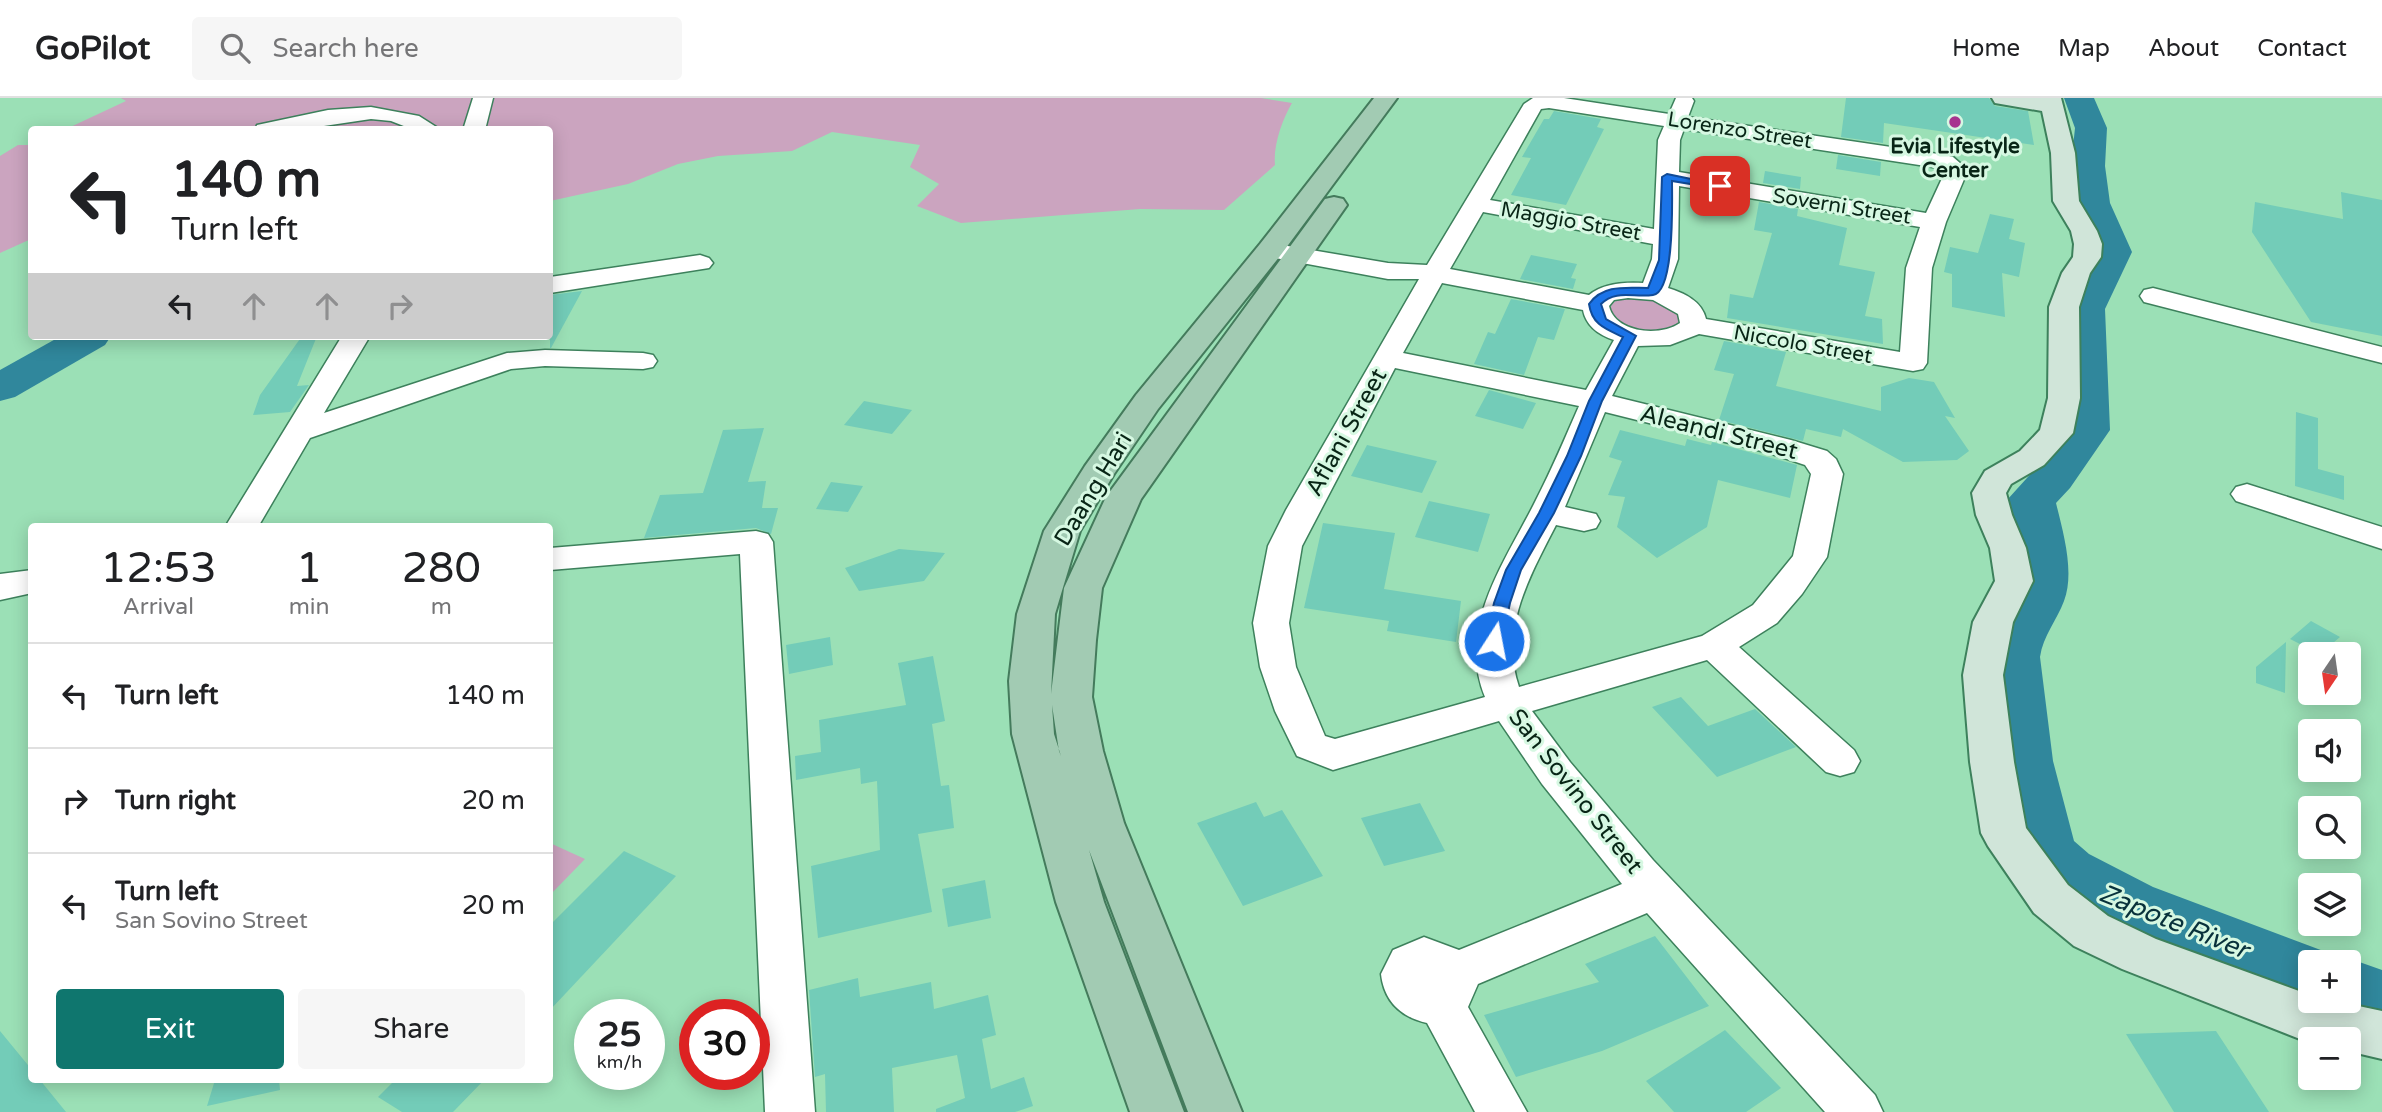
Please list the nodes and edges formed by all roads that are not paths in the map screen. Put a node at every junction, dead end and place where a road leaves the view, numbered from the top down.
1 (483, 98) edge
2 (1386, 98) edge
3 (1408, 98) edge
4 (2003, 98) edge
5 (2050, 101) edge
6 (1534, 104) joint
7 (1680, 110) junction
8 (284, 126) edge
9 (424, 126) edge
10 (475, 126) edge
11 (1667, 177) junction
12 (1475, 204) junction
13 (1934, 222) junction
14 (1666, 239) junction
15 (1290, 246) junction
16 (700, 263) dead end
17 (1426, 272) junction
18 (553, 285) edge
19 (1653, 292) junction
20 (2153, 296) dead end
21 (1595, 304) junction
22 (1694, 325) junction
23 (1630, 336) junction
24 (354, 340) edge
25 (513, 349) edge
26 (2382, 355) edge
27 (1387, 358) junction
28 (643, 361) dead end
29 (1596, 401) junction
30 (300, 432) junction
31 (2246, 494) dead end
32 (1547, 513) junction
33 (1584, 521) dead end
34 (243, 523) edge
35 (2382, 538) edge
36 (553, 559) edge
37 (1714, 645) junction
38 (1508, 704) junction
39 (1349, 752) joint
40 (1840, 761) dead end
41 (1653, 891) junction
42 (2382, 1035) edge
43 (790, 1112) edge
44 (1157, 1112) edge
45 (1215, 1112) edge
46 (1502, 1112) edge
47 (1858, 1112) edge

1 - 10 street
2 - 15 main road, Daang Hari
3 - 15 main road, Daang Hari
4 - 5 street
5 - 42 street
6 - 7 street, Lorenzo Street
6 - 12 street, Aflani Street
7 - 11 street
7 - 13 street, Lorenzo Street
8 - 9 street
11 - 13 street, Soverni Street
11 - 14 street
12 - 14 street, Maggio Street
12 - 17 street, Aflani Street
13 - 22 street, Niccolo Street
14 - 19 street
15 - 17 street
15 - 44 main road, Daang Hari
15 - 45 main road, Daang Hari
16 - 18 street
17 - 21 street
17 - 27 street, Aflani Street
19 - 21 street
19 - 22 street
20 - 26 street
21 - 23 street
22 - 23 street
23 - 29 street, San Sovino Street
24 - 30 street
25 - 28 street
25 - 30 street
27 - 29 street, Aleandi Street
27 - 39 street, Aflani Street
29 - 32 street, San Sovino Street
29 - 37 street, Aleandi Street
30 - 34 street
31 - 35 street
32 - 33 street
32 - 38 street, San Sovino Street
36 - 43 street
37 - 38 street, Aleandi Street
37 - 40 street
38 - 39 street, Aleandi Street
38 - 41 street, San Sovino Street
41 - 46 street
41 - 47 street, San Sovino Street

